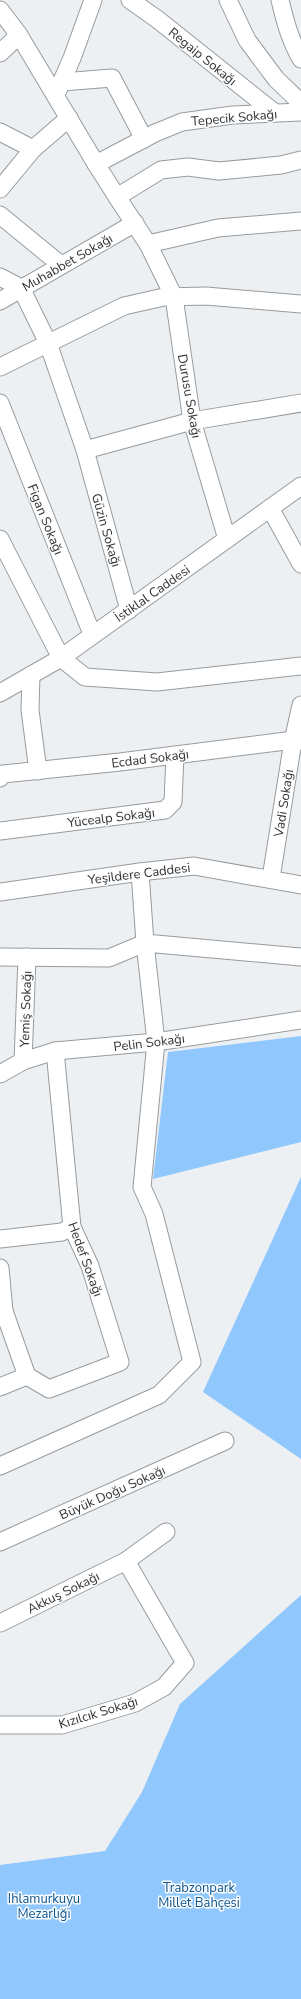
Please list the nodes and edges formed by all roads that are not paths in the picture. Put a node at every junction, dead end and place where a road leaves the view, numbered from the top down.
1 (93, 0) edge
2 (130, 0) edge
3 (228, 0) edge
4 (284, 3) edge
5 (0, 10) edge
6 (19, 35) junction
7 (0, 52) edge
8 (301, 58) edge
9 (59, 89) junction
10 (301, 103) edge
11 (301, 112) edge
12 (275, 113) junction
13 (69, 118) junction
14 (0, 132) edge
15 (144, 139) junction
16 (33, 149) junction
17 (301, 160) edge
18 (96, 164) junction
19 (0, 189) edge
20 (117, 197) junction
21 (0, 215) edge
22 (301, 221) edge
23 (135, 223) junction
24 (148, 244) junction
25 (61, 265) junction
26 (0, 277) edge
27 (21, 288) junction
28 (174, 297) junction
29 (0, 300) edge
30 (301, 304) edge
31 (48, 343) junction
32 (0, 366) edge
33 (0, 403) edge
34 (301, 403) edge
35 (192, 421) junction
36 (85, 450) junction
37 (301, 486) edge
38 (270, 508) junction
39 (0, 539) edge
40 (227, 539) junction
41 (301, 564) edge
42 (129, 610) junction
43 (92, 634) junction
44 (61, 658) junction
45 (301, 666) edge
46 (31, 675) junction
47 (0, 693) edge
48 (301, 705) edge
49 (297, 741) edge
50 (175, 755) junction
51 (38, 771) junction
52 (0, 778) edge
53 (0, 831) edge
54 (140, 872) junction
55 (271, 878) junction
56 (301, 885) edge
57 (0, 892) edge
58 (145, 943) junction
59 (0, 957) edge
60 (27, 957) junction
61 (301, 957) edge
62 (301, 1020) edge
63 (156, 1042) junction
64 (55, 1051) junction
65 (23, 1061) junction
66 (0, 1074) edge
67 (72, 1227) junction
68 (0, 1239) edge
69 (0, 1268) edge
70 (2, 1312) edge
71 (27, 1376) junction
72 (0, 1387) edge
73 (225, 1441) dead end
74 (0, 1466) edge
75 (166, 1532) dead end
76 (0, 1542) edge
77 (126, 1561) junction
78 (0, 1623) edge
79 (0, 1725) edge

1 - 9 street
2 - 12 street, Regaip Sokağı
3 - 10 street
4 - 8 street
5 - 6 street
6 - 7 street
6 - 9 street
9 - 13 street
9 - 15 street
11 - 12 street, Tepecik Sokağı
12 - 15 street, Tepecik Sokağı
13 - 16 street
13 - 18 street
14 - 16 street
15 - 18 street, Tepecik Sokağı
16 - 19 street
17 - 20 street
18 - 20 street
20 - 23 street, Durusu Sokağı
21 - 25 street
22 - 24 street
23 - 24 street, Durusu Sokağı
23 - 25 street, Muhabbet Sokağı
24 - 28 street, Durusu Sokağı
25 - 27 street, Muhabbet Sokağı
26 - 27 street
27 - 29 street, Muhabbet Sokağı
27 - 31 street, Güzin Sokağı
28 - 30 street
28 - 31 street
28 - 35 street, Durusu Sokağı
31 - 32 street
31 - 36 street, Güzin Sokağı
33 - 43 street, Figan Sokağı
34 - 35 street
35 - 36 street
35 - 40 street, Durusu Sokağı
36 - 42 street, Güzin Sokağı
37 - 38 street, İstiklal Caddesi
38 - 40 street, İstiklal Caddesi
38 - 41 street
39 - 44 street
40 - 42 street, İstiklal Caddesi
42 - 43 street, İstiklal Caddesi
43 - 44 street, İstiklal Caddesi
44 - 45 street
44 - 46 street, İstiklal Caddesi
46 - 47 street, İstiklal Caddesi
46 - 51 street
48 - 49 street, Vadi Sokağı
49 - 50 street, Ecdad Sokağı
49 - 55 street, Vadi Sokağı
50 - 51 street, Ecdad Sokağı
50 - 53 street, Yücealp Sokağı
51 - 52 street, Ecdad Sokağı
54 - 55 street, Yeşildere Caddesi
54 - 57 street, Yeşildere Caddesi
54 - 58 street
55 - 56 street, Yeşildere Caddesi
58 - 60 street
58 - 61 street
58 - 63 street
59 - 60 street
60 - 65 street, Yemiş Sokağı
62 - 63 street, Pelin Sokağı
63 - 64 street, Pelin Sokağı
63 - 74 street
64 - 65 street, Pelin Sokağı
64 - 67 street, Hedef Sokağı
65 - 66 street, Pelin Sokağı
67 - 68 street
67 - 71 street, Hedef Sokağı
69 - 70 street
70 - 71 street
71 - 72 street
73 - 76 street, Büyük Doğu Sokağı
75 - 77 street, Akkuş Sokağı
77 - 78 street, Akkuş Sokağı
77 - 79 street, Kızılcık Sokağı

